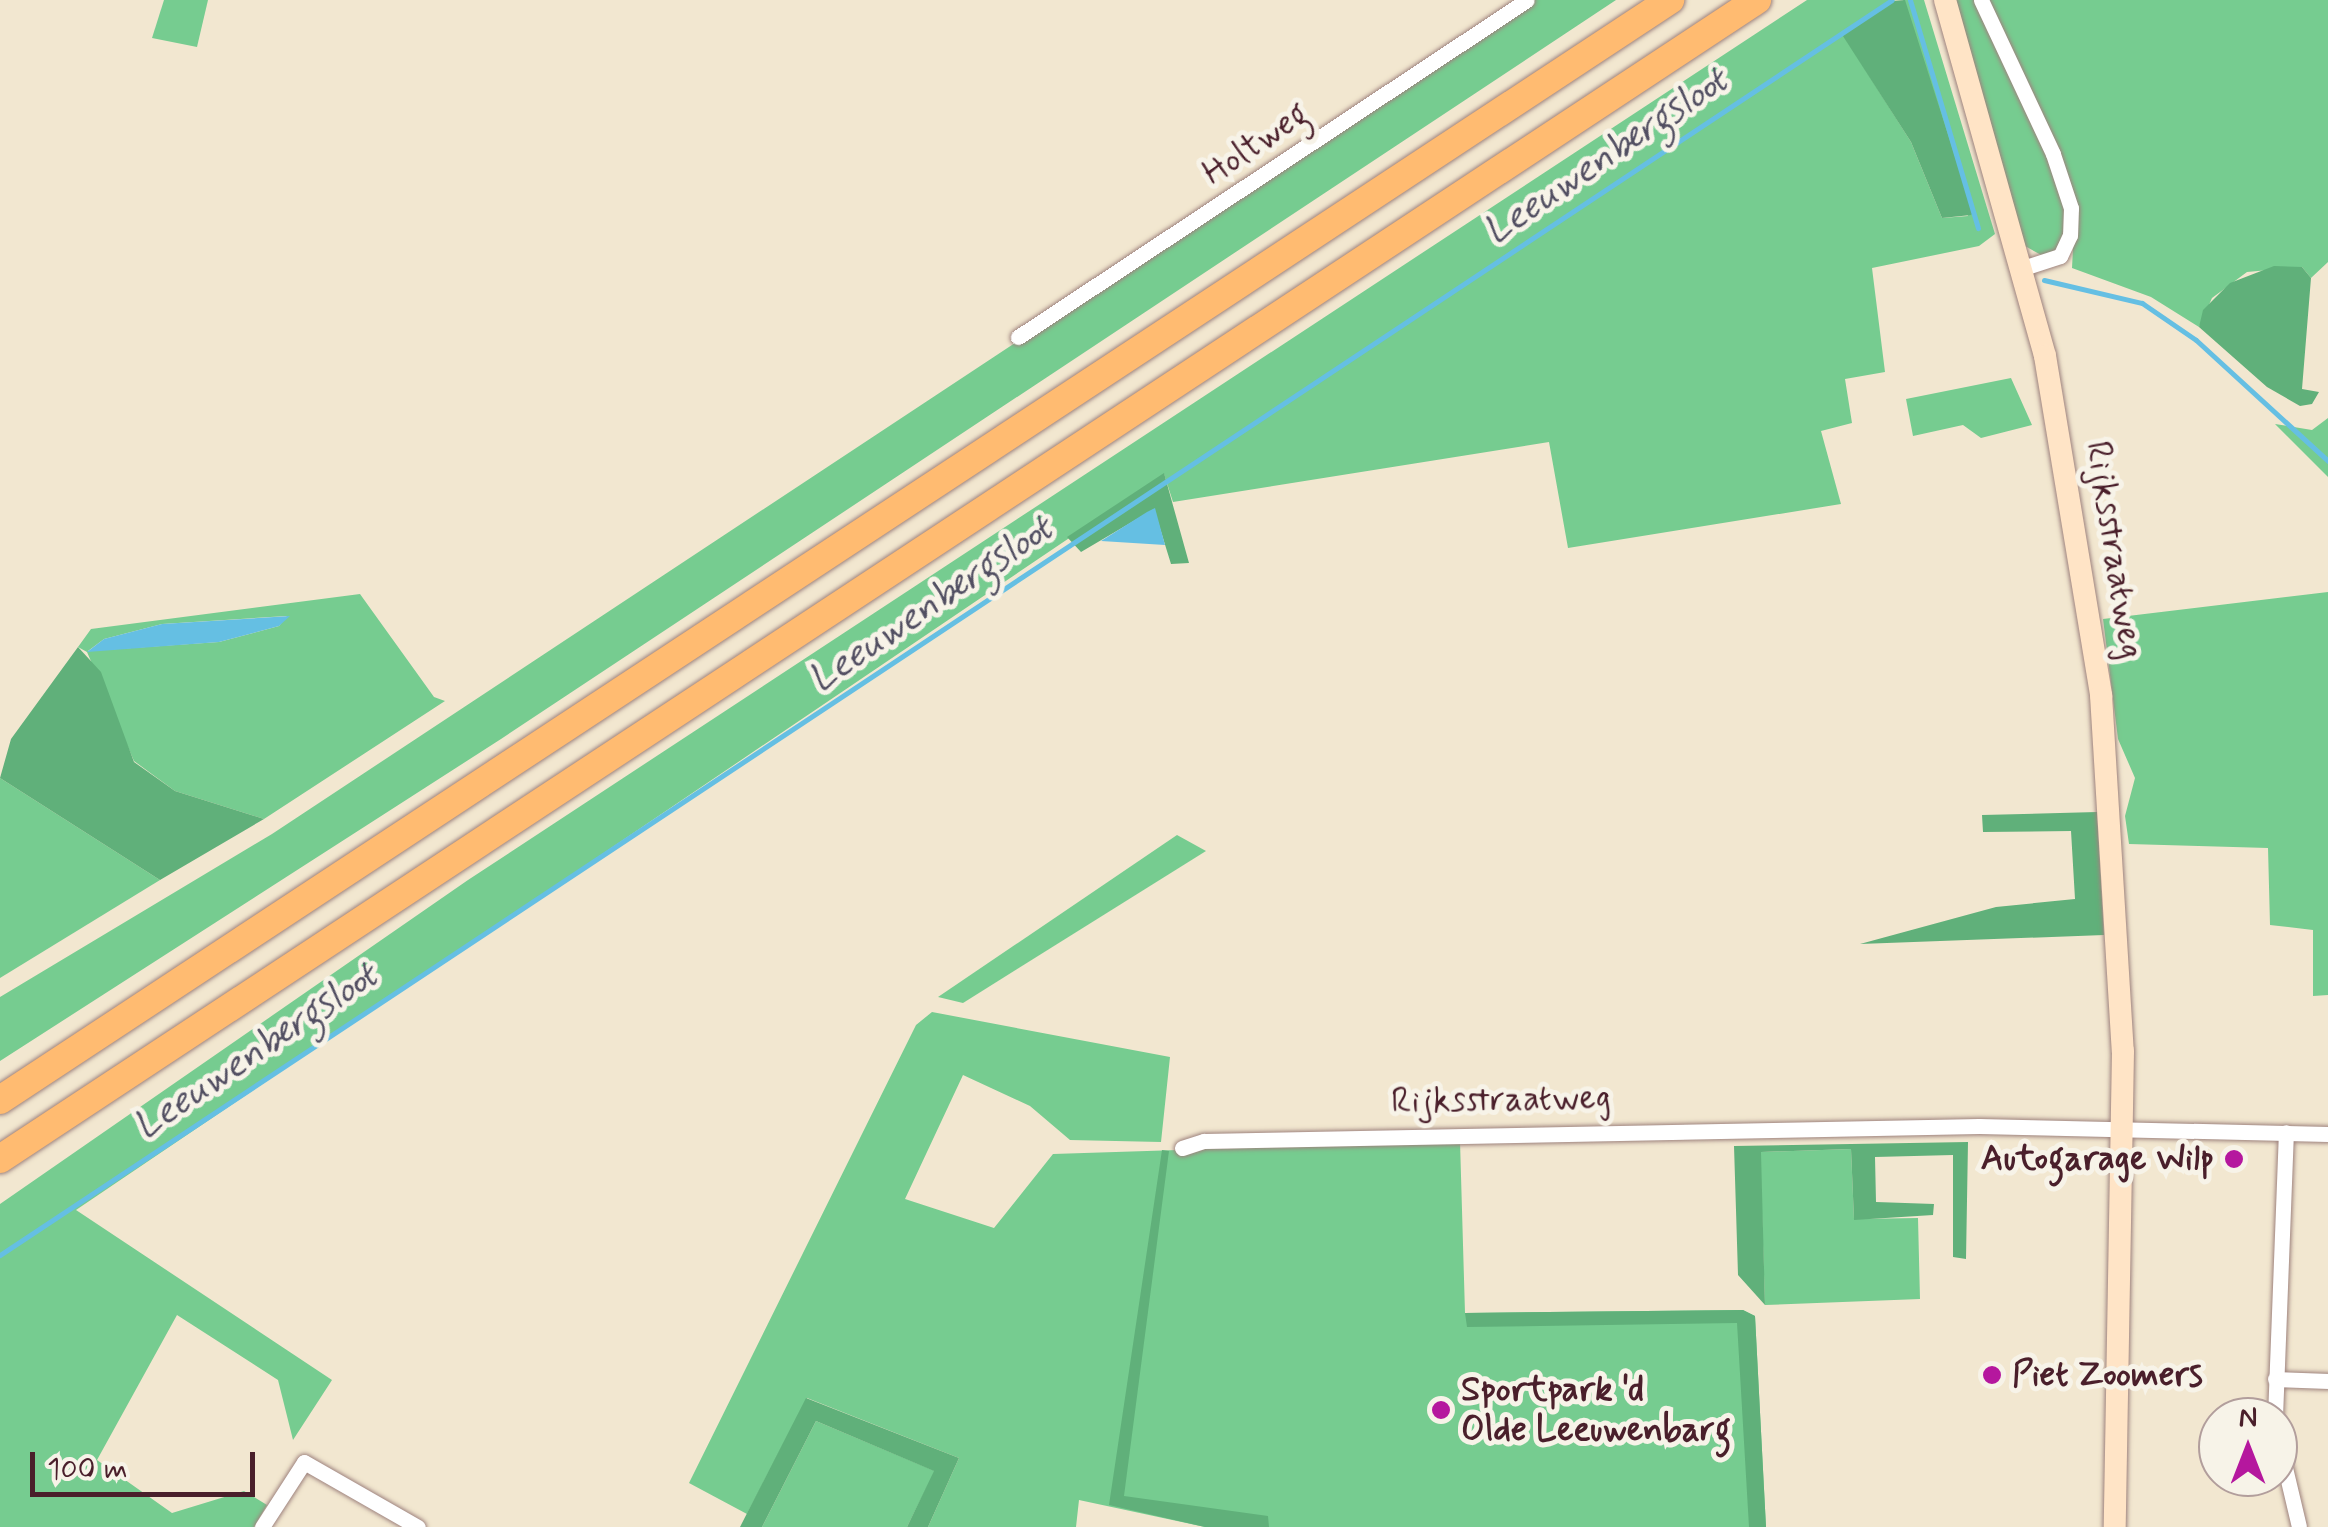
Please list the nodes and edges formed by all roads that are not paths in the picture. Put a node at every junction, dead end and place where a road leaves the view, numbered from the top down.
1 (1527, 0) edge
2 (1670, 0) edge
3 (1757, 0) edge
4 (1945, 0) edge
5 (1981, 0) edge
6 (2024, 268) junction
7 (1018, 337) dead end
8 (0, 1100) edge
9 (2124, 1126) junction
10 (2286, 1132) junction
11 (2328, 1134) edge
12 (1182, 1148) dead end
13 (0, 1159) edge
14 (2275, 1378) junction
15 (2328, 1381) edge
16 (2275, 1397) edge
17 (2293, 1497) edge
18 (262, 1527) edge
19 (418, 1527) edge
20 (2115, 1527) edge
21 (2300, 1527) edge

1 - 7 street, Holtweg
2 - 8 highway
3 - 13 highway
4 - 6 main road, Rijksstraatweg
5 - 6 street
6 - 9 main road, Rijksstraatweg
9 - 10 street
9 - 12 street, Rijksstraatweg
9 - 20 main road, Rijksstraatweg
10 - 11 street
10 - 14 street
14 - 15 street
14 - 16 street
17 - 21 street
18 - 19 street

